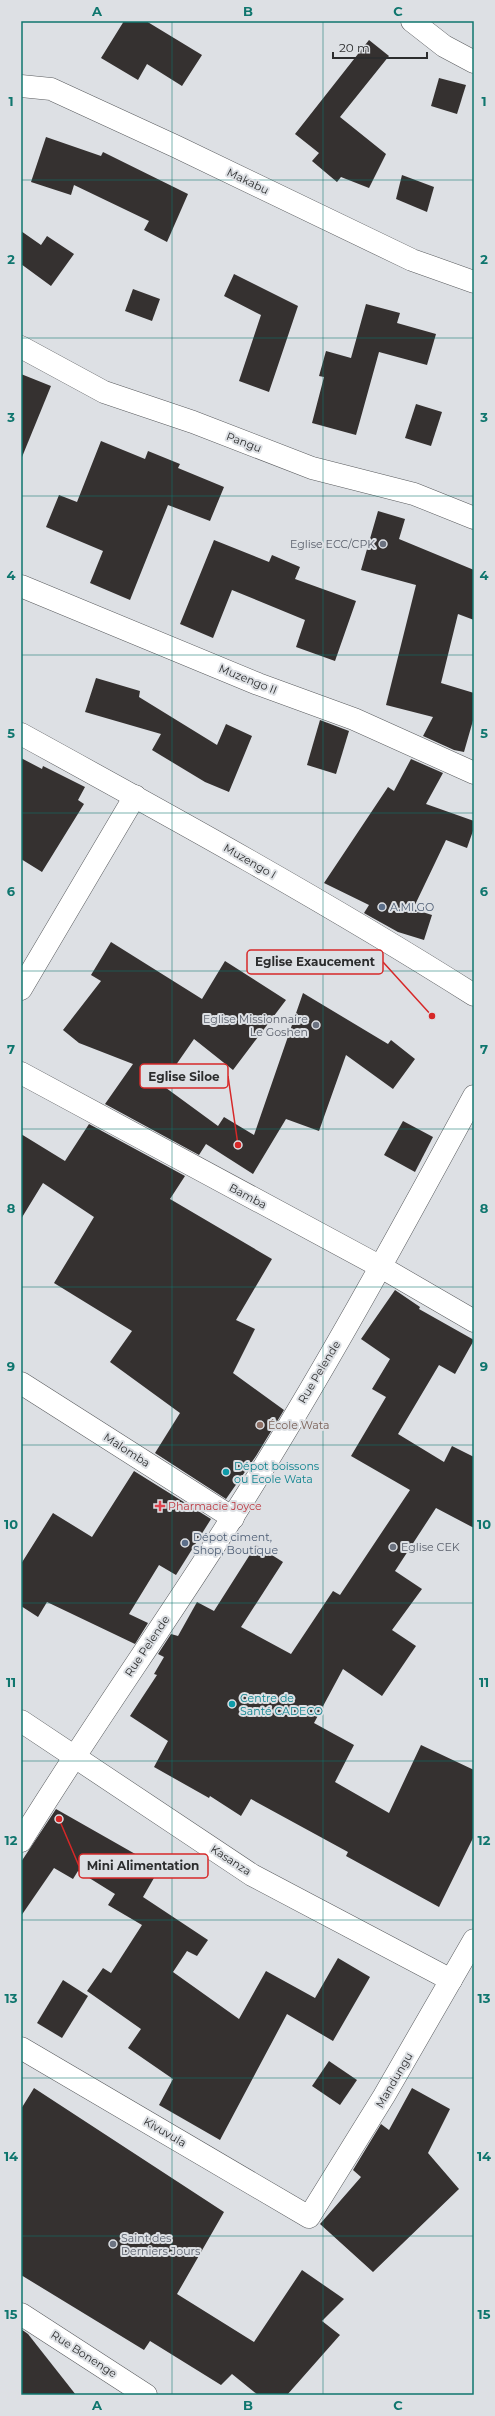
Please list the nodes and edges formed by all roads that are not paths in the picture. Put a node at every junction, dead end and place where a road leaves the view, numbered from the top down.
1 (412, 21) edge
2 (474, 62) edge
3 (21, 86) edge
4 (474, 282) edge
5 (21, 347) edge
6 (474, 518) edge
7 (21, 586) edge
8 (21, 734) edge
9 (474, 774) edge
10 (135, 796) junction
11 (21, 989) edge
12 (474, 996) edge
13 (21, 1073) edge
14 (474, 1096) edge
15 (381, 1267) junction
16 (474, 1321) edge
17 (21, 1382) edge
18 (232, 1518) junction
19 (21, 1722) edge
20 (73, 1756) junction
21 (21, 1841) edge
22 (474, 1940) edge
23 (452, 1980) junction
24 (21, 2048) edge
25 (310, 2217) joint
26 (21, 2314) edge
27 (146, 2395) edge

1 - 2 street
3 - 4 street, Makabu
5 - 6 street, Pangu
7 - 9 street, Muzengo II
8 - 10 street, Muzengo I
10 - 11 street
10 - 12 street, Muzengo I
13 - 15 street, Bamba
14 - 15 street, Rue Pelende
15 - 16 street, Bamba
15 - 18 street, Rue Pelende
17 - 18 street, Malomba
18 - 20 street, Rue Pelende
19 - 20 street, Kasanza
20 - 21 street, Rue Pelende
20 - 23 street, Kasanza
22 - 23 street, Mandungu
23 - 25 street, Mandungu
24 - 25 street, Kivuvula
26 - 27 street, Rue Bonenge

